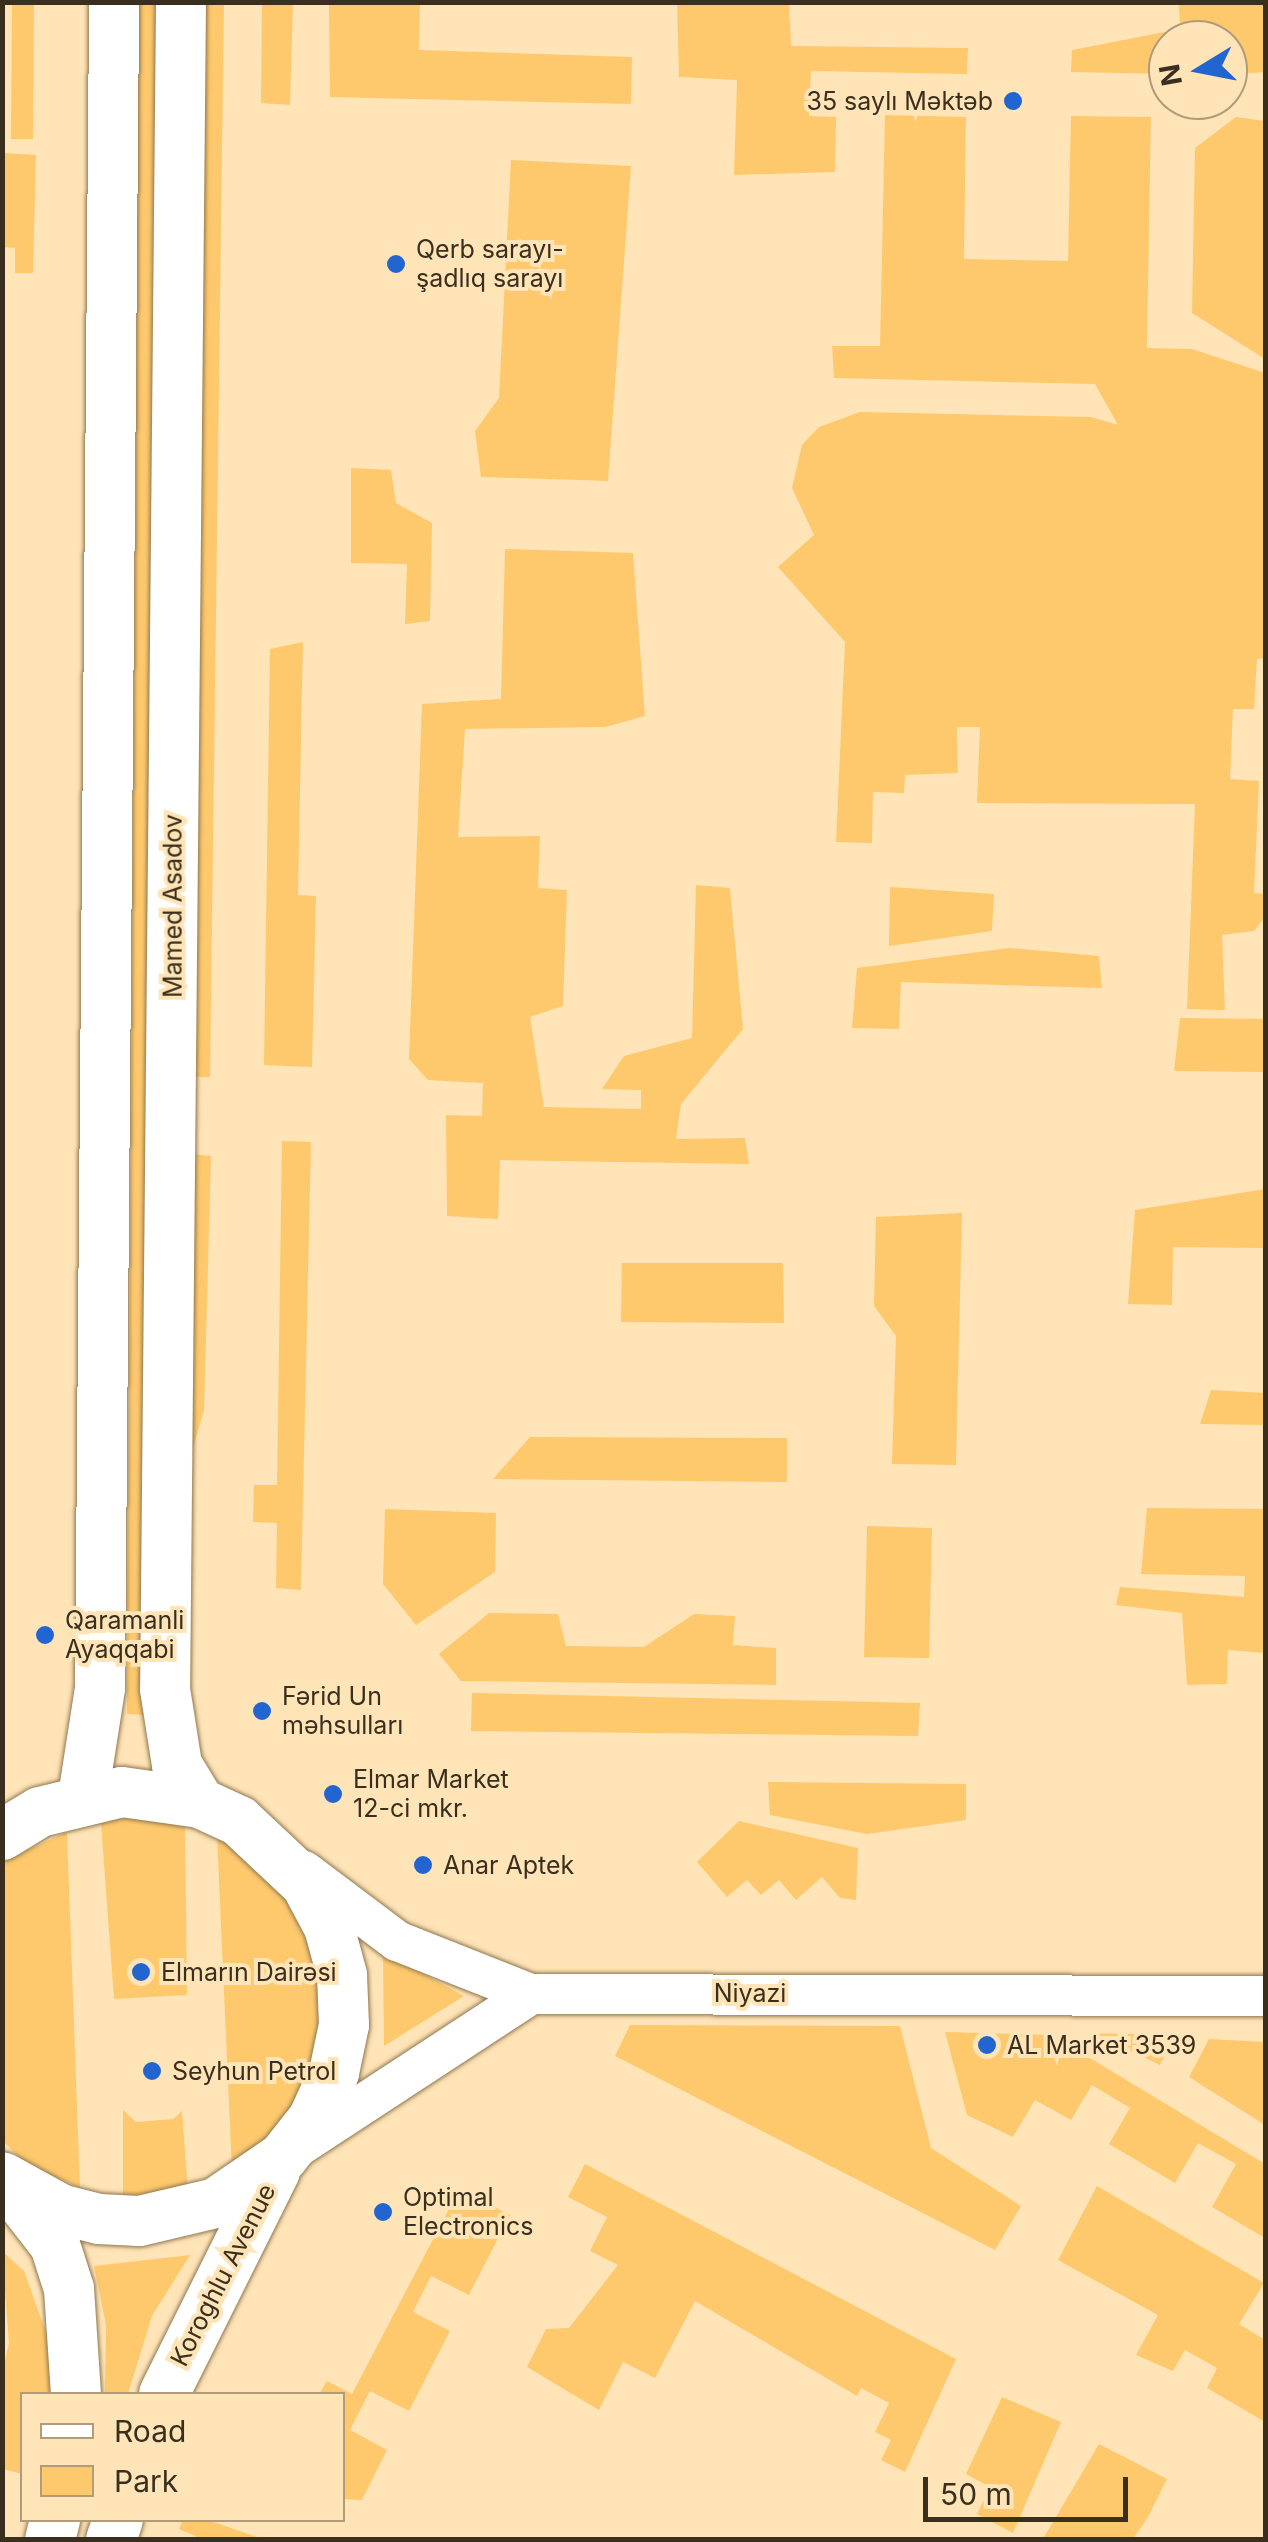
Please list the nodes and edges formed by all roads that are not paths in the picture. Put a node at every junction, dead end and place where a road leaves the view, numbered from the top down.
1 (114, 2) edge
2 (181, 2) edge
3 (100, 1688) junction
4 (83, 1797) junction
5 (200, 1803) junction
6 (2, 1831) edge
7 (273, 1846) junction
8 (531, 1994) junction
9 (1266, 1996) edge
10 (283, 2157) junction
11 (2, 2179) edge
12 (216, 2203) junction
13 (189, 2337) junction
14 (76, 2392) edge
15 (165, 2392) edge

1 - 3 main road
2 - 5 main road, Mamed Asadov
3 - 4 main road
3 - 6 main road
4 - 5 main road
4 - 6 main road
5 - 7 main road
7 - 8 street
7 - 10 main road
8 - 9 street, Niyazi
8 - 10 street
10 - 12 main road
10 - 13 main road, Koroghlu Avenue
11 - 12 main road
11 - 14 main road
12 - 13 main road
13 - 15 main road, Koroghlu Avenue

